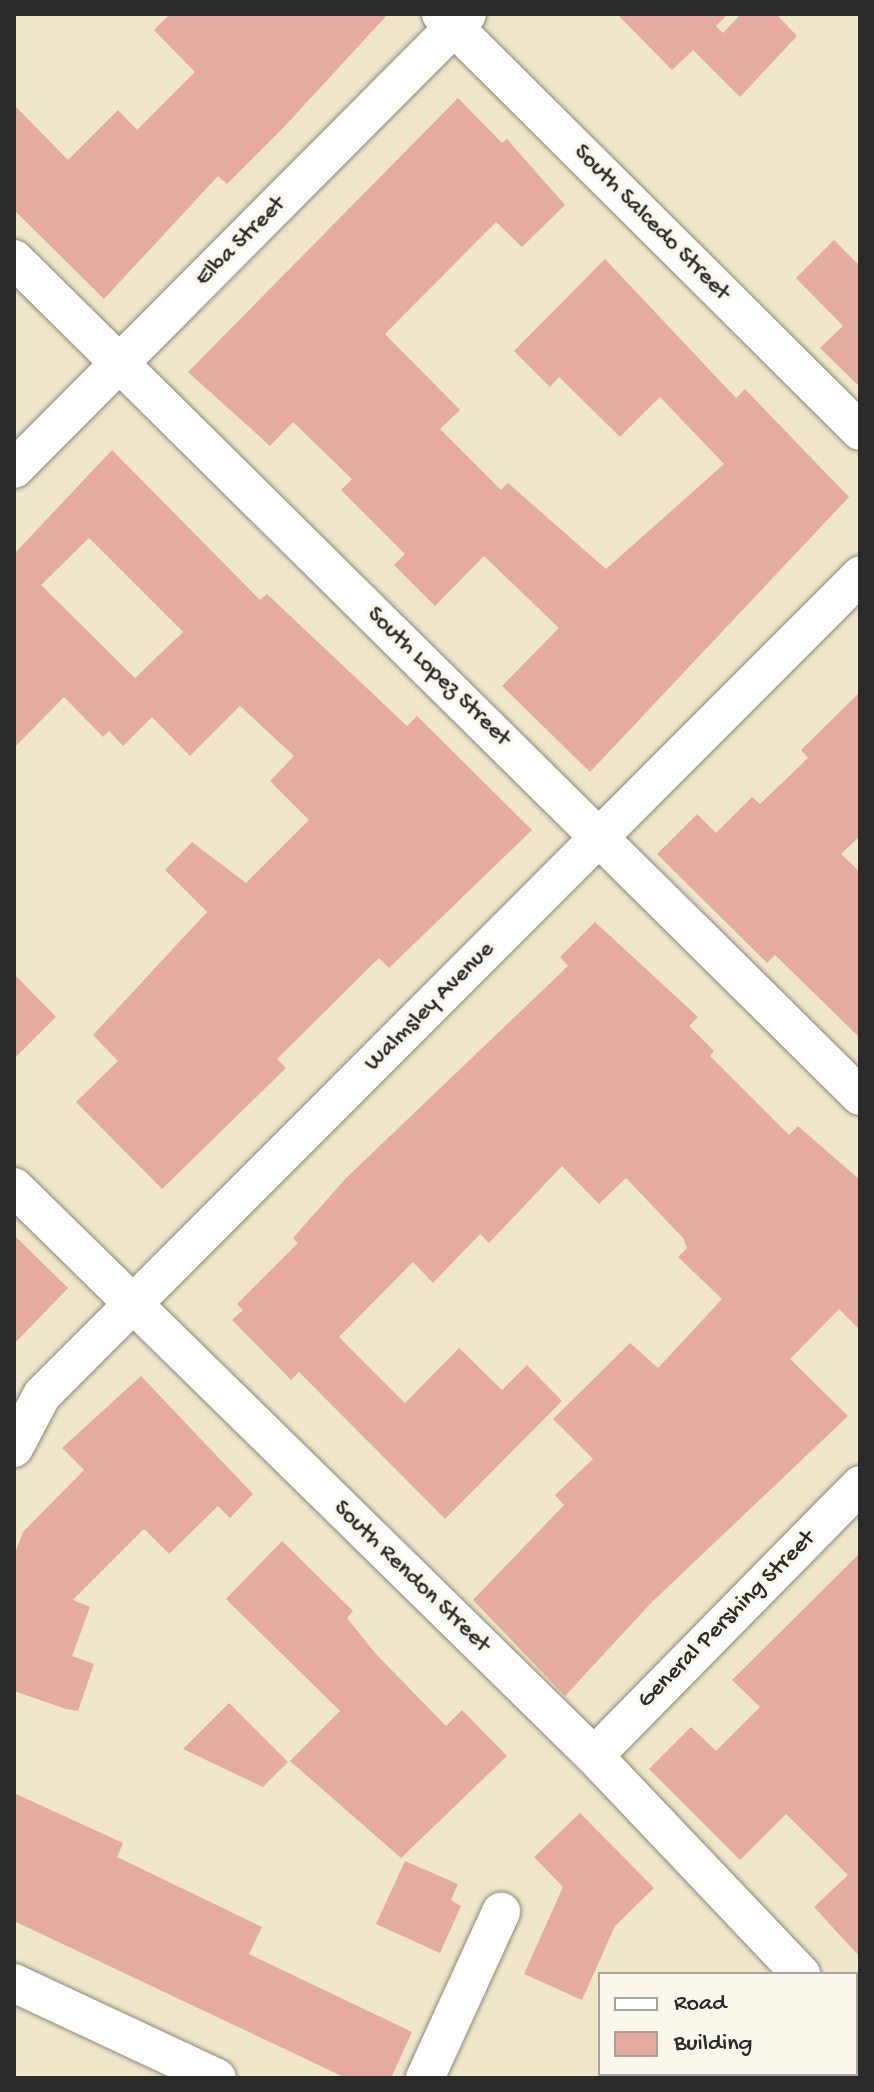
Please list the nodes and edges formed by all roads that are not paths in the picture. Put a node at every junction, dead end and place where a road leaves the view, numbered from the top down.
1 (454, 18) edge
2 (14, 259) edge
3 (119, 364) junction
4 (860, 431) edge
5 (14, 469) edge
6 (860, 576) edge
7 (601, 837) junction
8 (860, 1096) edge
9 (14, 1187) edge
10 (133, 1303) junction
11 (14, 1448) edge
12 (860, 1485) edge
13 (594, 1756) junction
14 (501, 1912) dead end
15 (799, 1972) edge
16 (14, 1983) edge
17 (217, 2078) edge
18 (425, 2078) edge

1 - 3 street, Elba Street
1 - 4 street, South Salcedo Street
2 - 3 street, South Lopez Street
3 - 5 street, Elba Street
3 - 7 street, South Lopez Street
6 - 7 street, Walmsley Avenue
7 - 8 street, South Lopez Street
7 - 10 street, Walmsley Avenue
9 - 10 street, South Rendon Street
10 - 11 street, Walmsley Avenue
10 - 13 street, South Rendon Street
12 - 13 street, General Pershing Street
13 - 15 street, South Rendon Street
14 - 18 street
16 - 17 street

